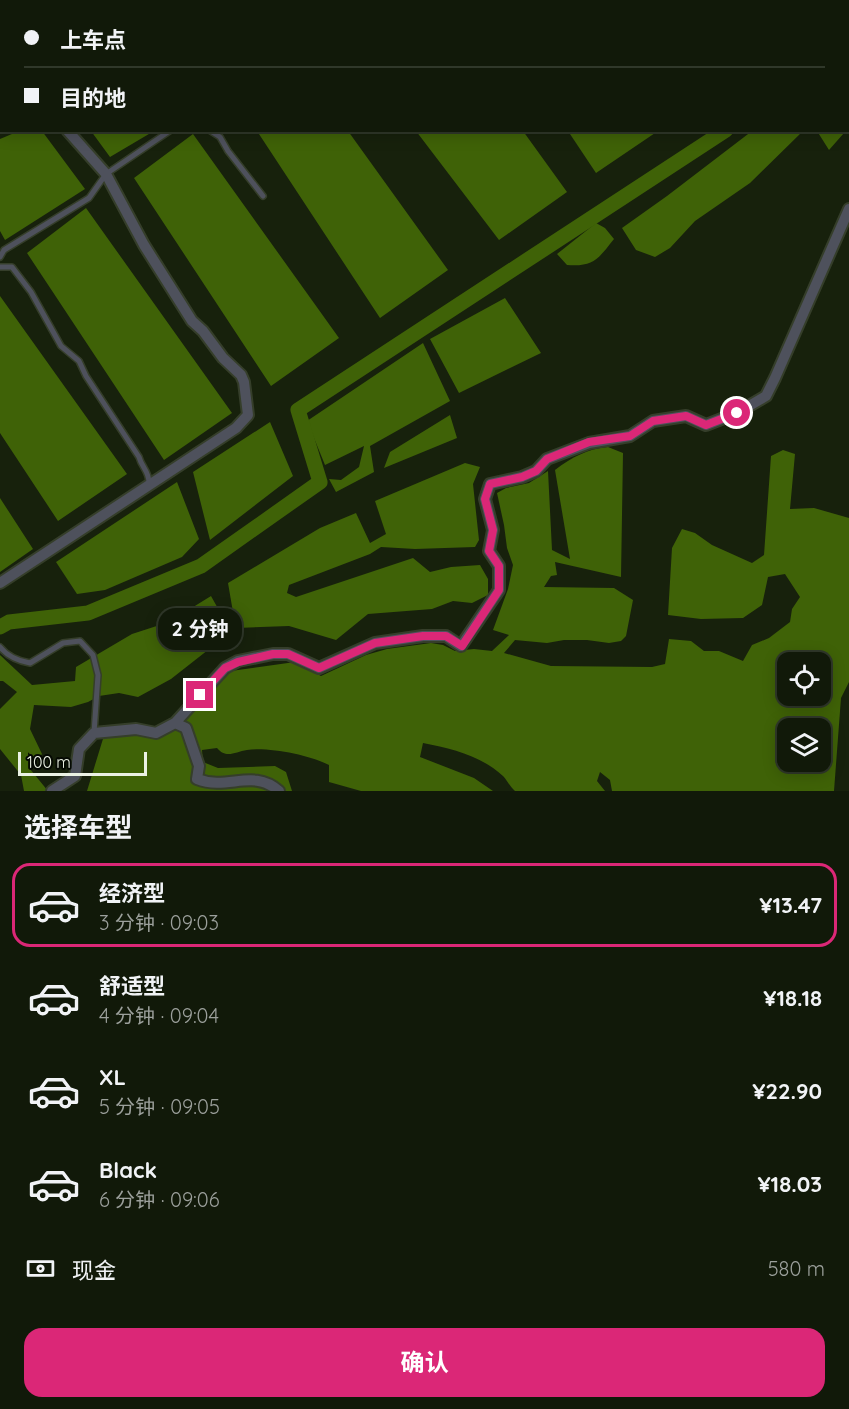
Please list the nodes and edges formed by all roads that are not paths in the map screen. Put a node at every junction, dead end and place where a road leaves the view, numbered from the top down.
1 (69, 132) edge
2 (168, 132) edge
3 (212, 132) edge
4 (106, 174) junction
5 (263, 196) dead end
6 (849, 209) edge
7 (0, 257) edge
8 (0, 267) edge
9 (149, 485) junction
10 (0, 583) edge
11 (0, 647) edge
12 (175, 723) junction
13 (93, 733) junction
14 (52, 791) edge
15 (279, 791) edge

1 - 4 street
2 - 4 lane
3 - 5 lane
4 - 7 lane
4 - 9 street
6 - 12 street
8 - 9 lane
9 - 10 street
11 - 13 lane
12 - 13 street
12 - 15 street
13 - 14 street

